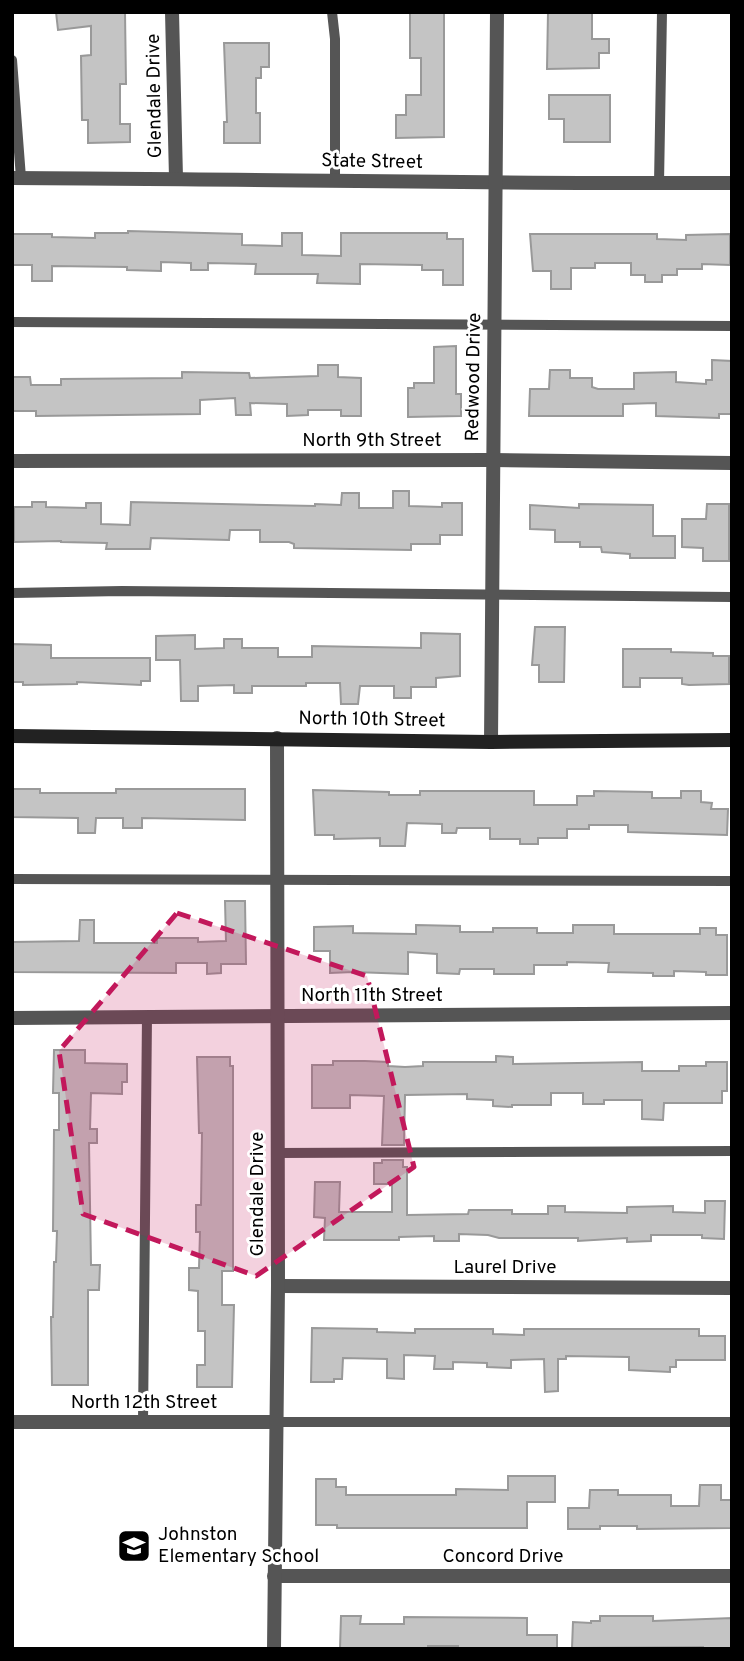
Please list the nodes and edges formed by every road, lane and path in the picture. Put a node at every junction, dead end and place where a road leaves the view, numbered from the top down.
1 (172, 12) edge
2 (332, 12) edge
3 (497, 12) edge
4 (662, 12) edge
5 (12, 60) edge
6 (17, 178) edge
7 (176, 178) junction
8 (335, 181) junction
9 (659, 183) junction
10 (732, 183) edge
11 (494, 184) junction
12 (12, 322) edge
13 (493, 324) junction
14 (732, 326) edge
15 (492, 460) junction
16 (12, 461) edge
17 (732, 463) edge
18 (12, 593) edge
19 (492, 595) junction
20 (732, 597) edge
21 (12, 736) edge
22 (277, 738) junction
23 (732, 740) edge
24 (491, 741) junction
25 (12, 879) edge
26 (277, 880) junction
27 (732, 881) edge
28 (732, 1013) edge
29 (147, 1016) junction
30 (276, 1016) junction
31 (12, 1018) edge
32 (732, 1151) edge
33 (277, 1153) junction
34 (278, 1286) junction
35 (732, 1288) edge
36 (12, 1422) edge
37 (143, 1422) junction
38 (276, 1422) junction
39 (732, 1422) edge
40 (274, 1576) junction
41 (732, 1576) edge
42 (274, 1649) edge

1 - 7 street, Glendale Drive
2 - 8 lane
3 - 11 street, Redwood Drive
4 - 9 lane
5 - 6 lane
6 - 7 street, State Street
7 - 8 street, State Street
8 - 11 street, State Street
9 - 10 street, State Street
9 - 11 street, State Street
11 - 13 street, Redwood Drive
12 - 13 lane
13 - 14 lane
13 - 15 street, Redwood Drive
15 - 16 street, North 9th Street
15 - 17 street, North 9th Street
15 - 19 street, Redwood Drive
18 - 19 lane
19 - 20 lane
19 - 24 street, Redwood Drive
21 - 22 main road, North 10th Street
22 - 24 main road, North 10th Street
22 - 26 street, Glendale Drive
23 - 24 main road, North 10th Street
25 - 26 lane
26 - 27 lane
26 - 30 street, Glendale Drive
28 - 30 street, North 11th Street
29 - 30 street, North 11th Street
29 - 31 street, North 11th Street
29 - 37 lane
30 - 33 street, Glendale Drive
32 - 33 lane
33 - 34 street, Glendale Drive
34 - 35 street, Laurel Drive
34 - 38 street, Glendale Drive
36 - 37 street, North 12th Street
37 - 38 street, North 12th Street
38 - 39 lane
38 - 40 street, Glendale Drive
40 - 41 street, Concord Drive
40 - 42 street, Glendale Drive

